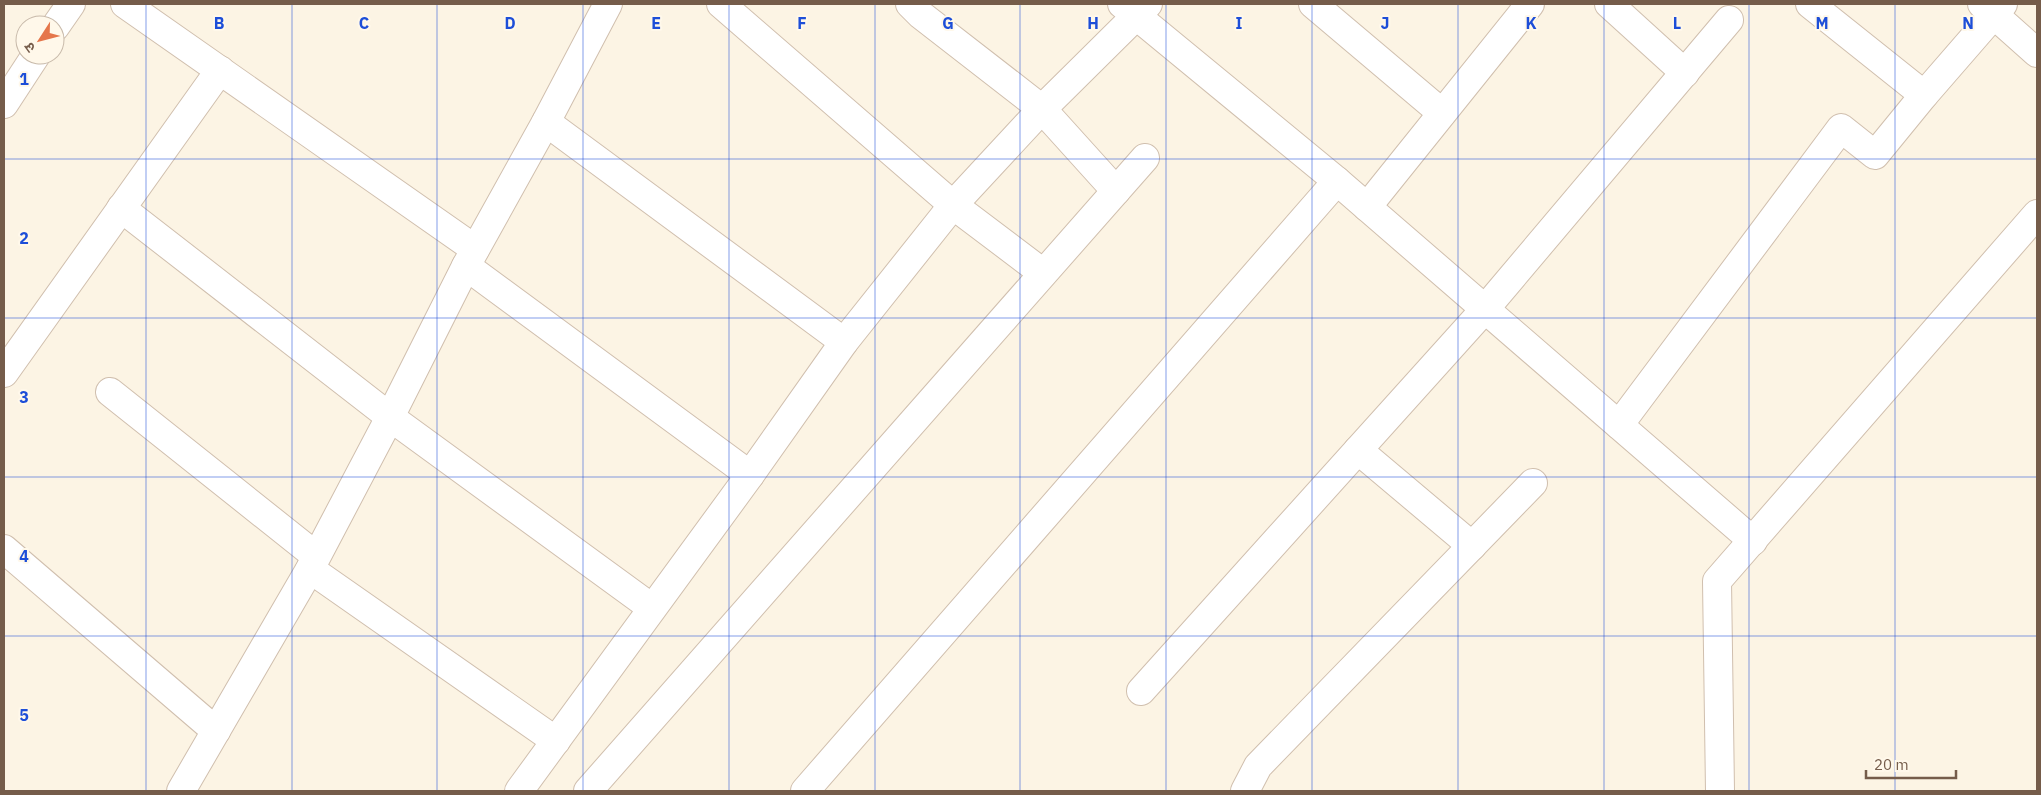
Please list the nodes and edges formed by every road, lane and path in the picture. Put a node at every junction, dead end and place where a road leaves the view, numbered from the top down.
1 (71, 4) edge
2 (125, 4) edge
3 (608, 4) edge
4 (721, 4) edge
5 (910, 4) edge
6 (1313, 4) edge
7 (1530, 4) edge
8 (1609, 4) edge
9 (1810, 4) edge
10 (1993, 7) edge
11 (1136, 8) edge
12 (63, 15) edge
13 (1729, 20) dead end
14 (2037, 53) edge
15 (29, 65) edge
16 (220, 70) junction
17 (1685, 73) junction
18 (1924, 95) junction
19 (4, 104) edge
20 (1042, 109) junction
21 (1442, 114) junction
22 (546, 122) junction
23 (1144, 158) dead end
24 (1337, 181) junction
25 (1116, 191) junction
26 (953, 205) junction
27 (1367, 207) junction
28 (121, 208) junction
29 (2037, 214) edge
30 (470, 258) junction
31 (1043, 273) junction
32 (1485, 309) junction
33 (844, 342) junction
34 (4, 373) edge
35 (110, 392) dead end
36 (390, 417) junction
37 (1619, 425) junction
38 (1358, 450) junction
39 (750, 475) junction
40 (1532, 483) dead end
41 (1752, 541) junction
42 (1472, 546) junction
43 (4, 549) edge
44 (313, 563) junction
45 (652, 608) junction
46 (1141, 691) dead end
47 (216, 731) junction
48 (556, 741) junction
49 (181, 791) edge
50 (519, 791) edge
51 (588, 791) edge
52 (805, 791) edge
53 (1245, 791) edge
54 (1720, 791) edge

1 - 12 street
2 - 16 street
3 - 22 street
4 - 26 street
5 - 20 street
6 - 21 street
7 - 21 street
8 - 17 street
9 - 18 street
10 - 14 street
10 - 18 street
11 - 20 street
11 - 24 street
13 - 17 street
15 - 19 street
16 - 28 street
16 - 30 street
17 - 32 street
18 - 37 street
20 - 25 street
20 - 26 street
21 - 27 street
22 - 30 street
22 - 33 street
23 - 25 street
24 - 27 street
24 - 52 street
25 - 31 street
26 - 31 street
26 - 33 street
27 - 32 street
28 - 34 street
28 - 36 street
29 - 41 street
30 - 36 street
30 - 39 street
31 - 51 street
32 - 37 street
32 - 38 street
33 - 39 street
35 - 44 street
36 - 44 street
36 - 45 street
37 - 41 street
38 - 42 street
38 - 46 street
39 - 45 street
40 - 42 street
41 - 54 street
42 - 53 street
43 - 47 street
44 - 47 street
44 - 48 street
45 - 48 street
47 - 49 street
48 - 50 street

